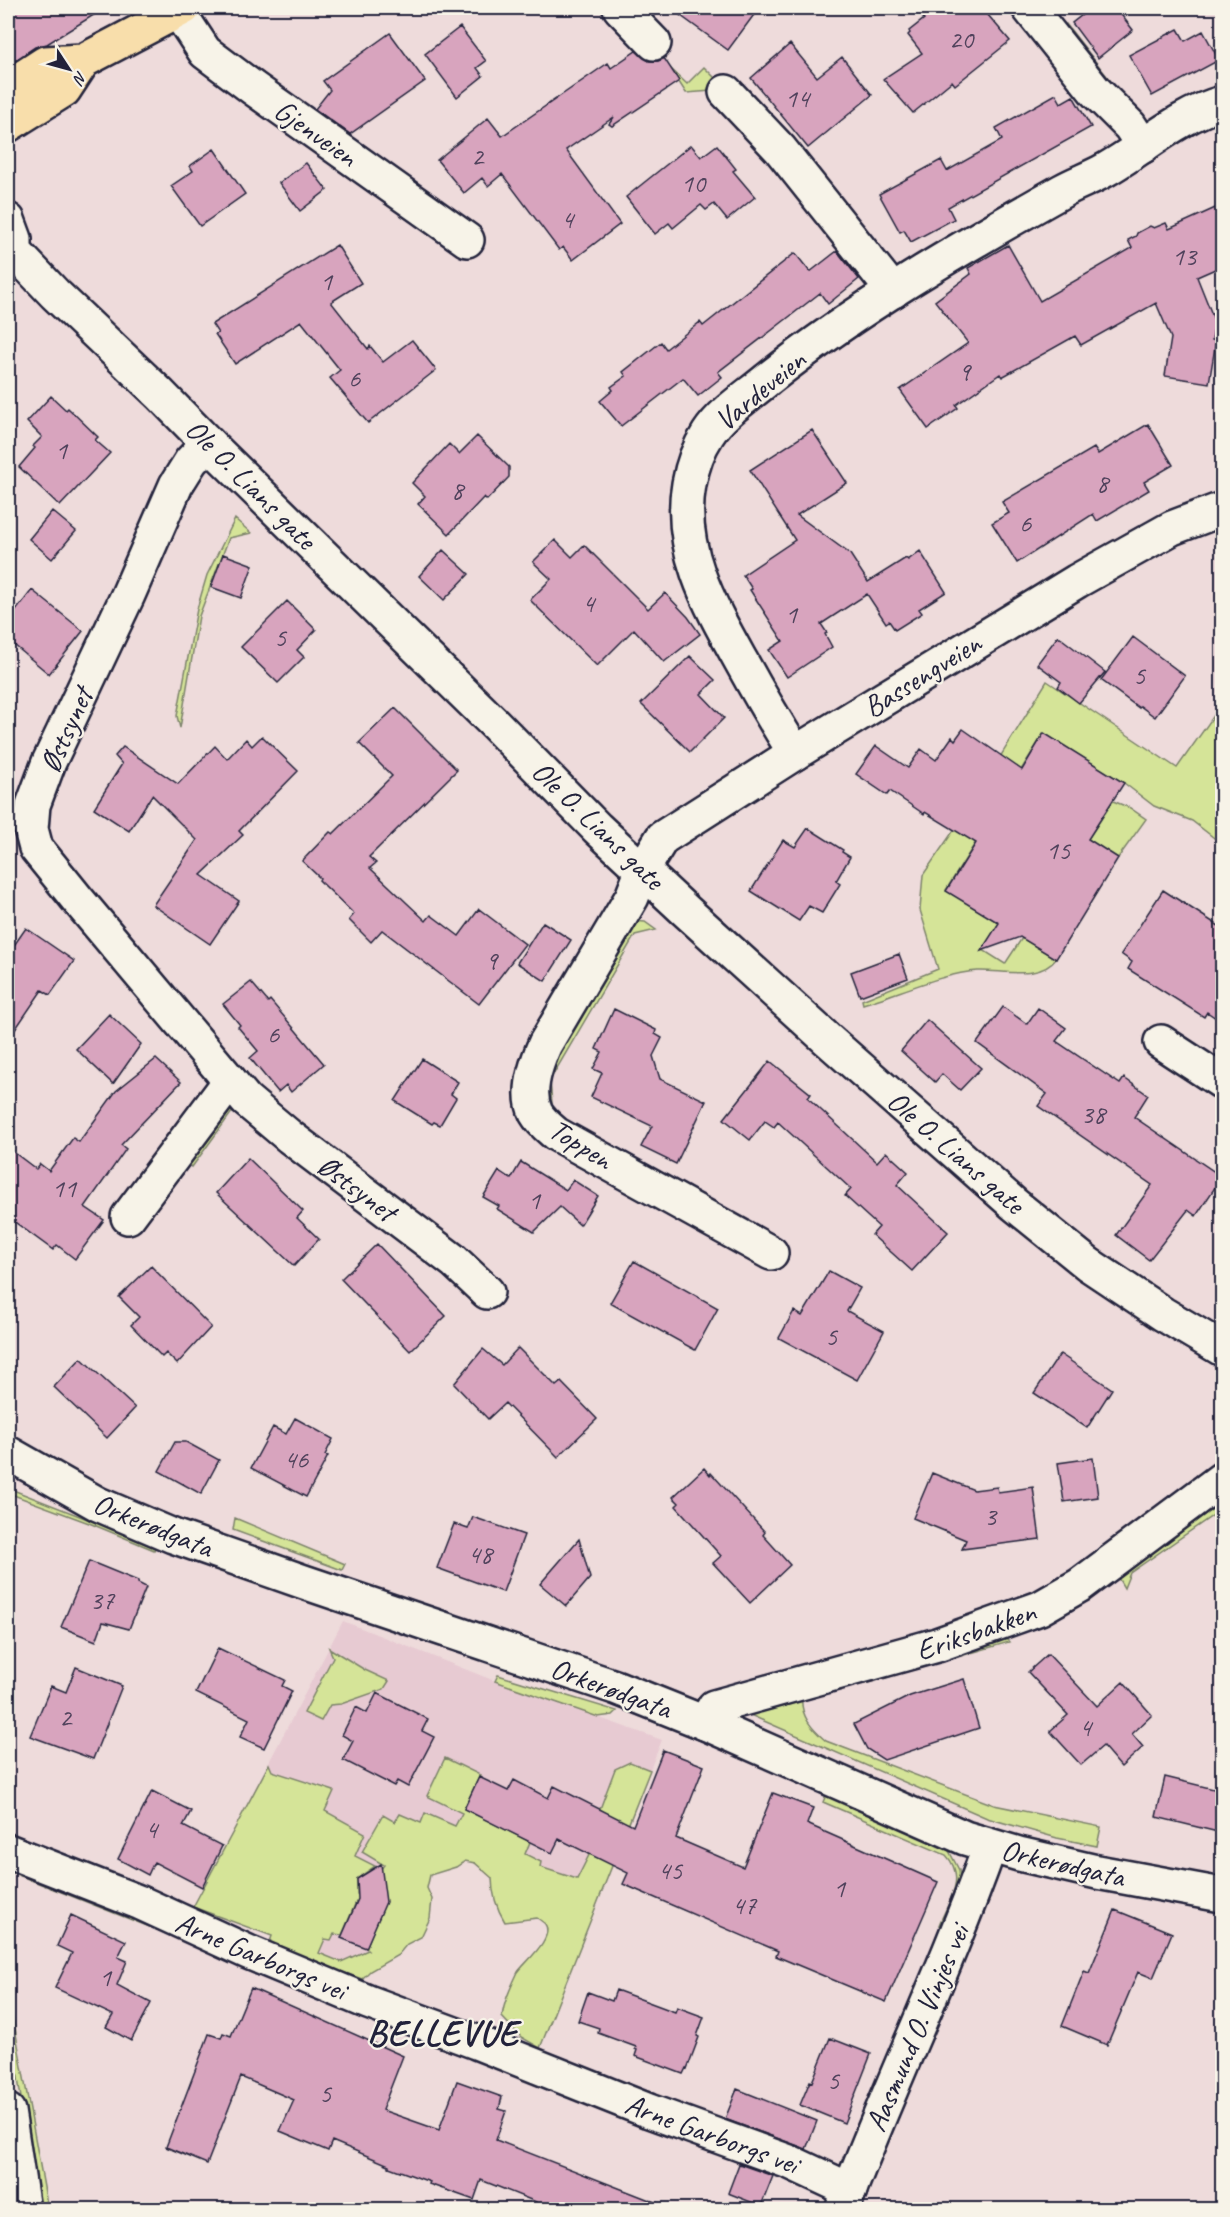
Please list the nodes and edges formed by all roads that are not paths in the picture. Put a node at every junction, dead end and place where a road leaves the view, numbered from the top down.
1 (620, 8) edge
2 (1029, 8) edge
3 (181, 9) edge
4 (654, 43) dead end
5 (83, 61) junction
6 (8, 87) edge
7 (726, 92) dead end
8 (1222, 104) edge
9 (8, 125) edge
10 (1143, 146) junction
11 (8, 220) edge
12 (467, 240) dead end
13 (11, 251) edge
14 (893, 291) junction
15 (208, 443) junction
16 (1222, 509) edge
17 (795, 753) junction
18 (643, 869) junction
19 (1161, 1042) dead end
20 (230, 1081) junction
21 (1222, 1082) edge
22 (128, 1217) dead end
23 (771, 1253) dead end
24 (487, 1292) dead end
25 (1222, 1349) edge
26 (8, 1453) edge
27 (1222, 1479) edge
28 (705, 1723) junction
29 (990, 1846) junction
30 (8, 1851) edge
31 (1222, 1896) edge
32 (8, 2110) edge
33 (846, 2200) edge
34 (24, 2210) edge

1 - 4 street
2 - 10 street
3 - 5 main road
3 - 12 street, Gjenveien
5 - 6 main road
5 - 9 main road
7 - 14 street
8 - 10 street, Vardeveien
10 - 14 street, Vardeveien
11 - 13 street, Ole O. Lians gate
13 - 15 street, Ole O. Lians gate
14 - 17 street, Vardeveien
15 - 18 street, Ole O. Lians gate
15 - 20 street, Østsynet
16 - 17 street, Bassengveien
17 - 18 street, Bassengveien
18 - 23 street, Toppen
18 - 25 street, Ole O. Lians gate
19 - 21 street
20 - 22 street
20 - 24 street, Østsynet
26 - 28 street, Orkerødgata
27 - 28 street, Eriksbakken
28 - 29 street, Orkerødgata
29 - 31 street, Orkerødgata
29 - 33 street, Aasmund O. Vinjes vei
30 - 33 street, Arne Garborgs vei
32 - 34 street

